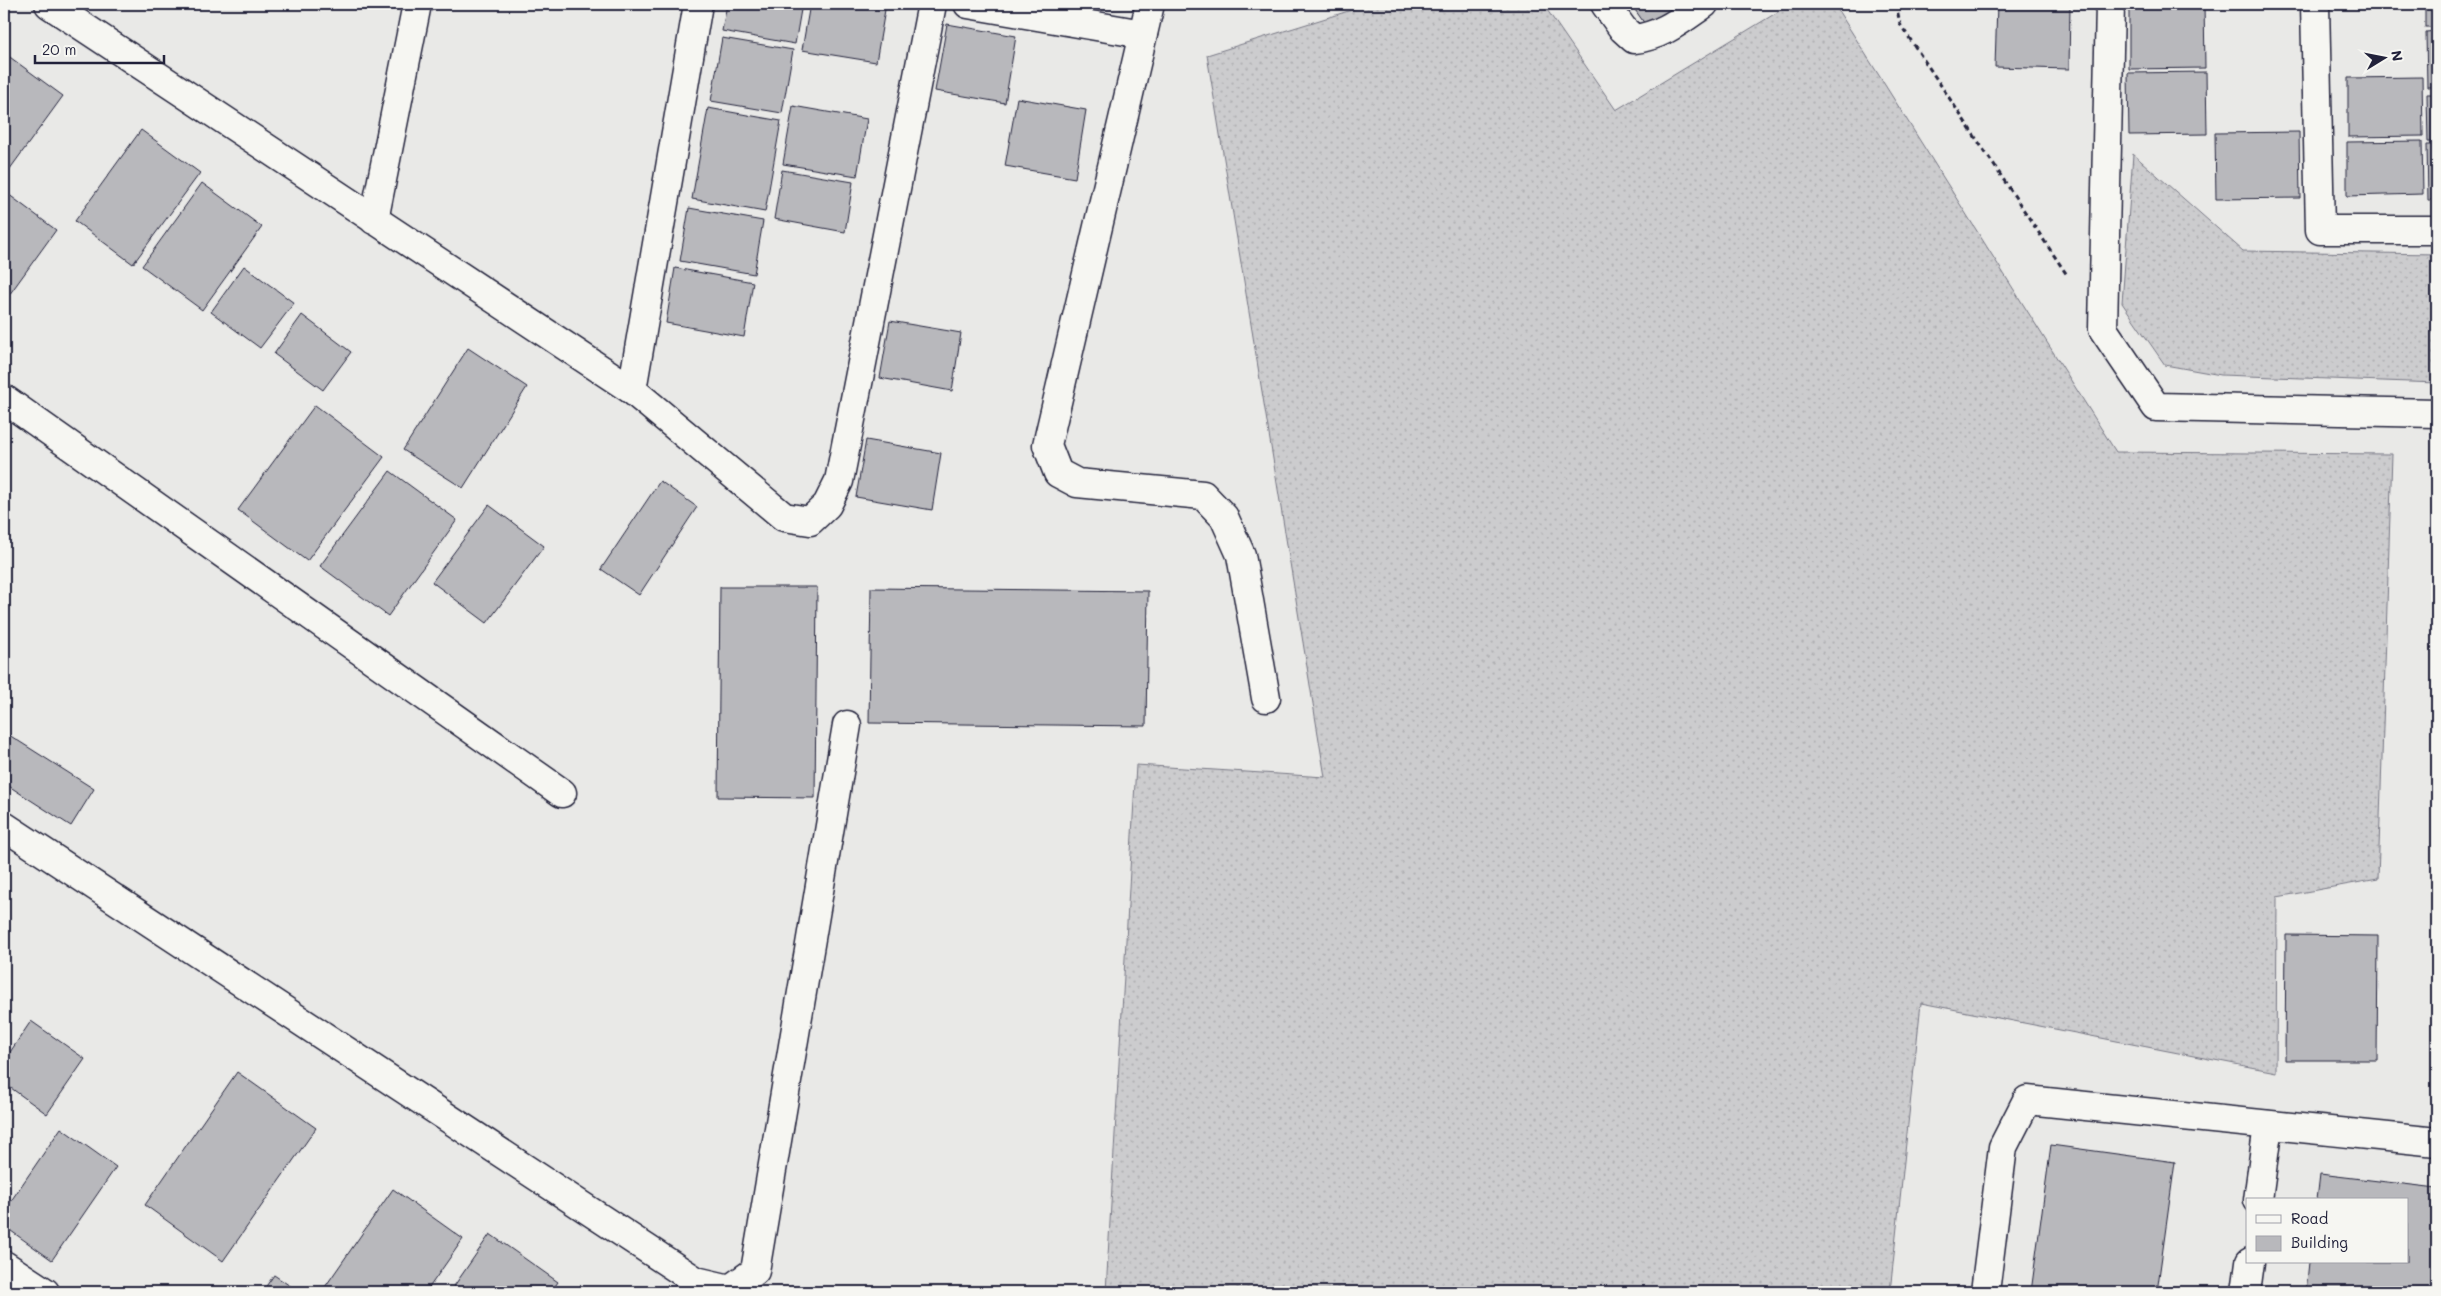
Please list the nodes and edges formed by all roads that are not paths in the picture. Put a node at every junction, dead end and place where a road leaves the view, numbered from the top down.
1 (49, 4) edge
2 (416, 4) edge
3 (698, 4) edge
4 (932, 4) edge
5 (968, 4) edge
6 (1150, 4) edge
7 (1605, 4) edge
8 (1704, 4) edge
9 (2110, 4) edge
10 (2315, 4) edge
11 (1143, 34) junction
12 (374, 220) junction
13 (2437, 230) edge
14 (632, 390) junction
15 (4, 399) edge
16 (2437, 413) edge
17 (1266, 698) dead end
18 (847, 725) dead end
19 (562, 792) dead end
20 (4, 826) edge
21 (2268, 1125) junction
22 (2437, 1142) edge
23 (2258, 1198) edge
24 (2250, 1264) edge
25 (4, 1265) edge
26 (45, 1292) edge
27 (1986, 1292) edge
28 (2246, 1292) edge

1 - 12 street
2 - 12 street
3 - 14 street
4 - 14 street
5 - 11 street
6 - 11 street
7 - 8 street
9 - 16 street
10 - 13 street
11 - 17 street
12 - 14 street
15 - 19 street
18 - 20 street
21 - 22 street
21 - 23 street
21 - 27 street
24 - 28 street
25 - 26 street

